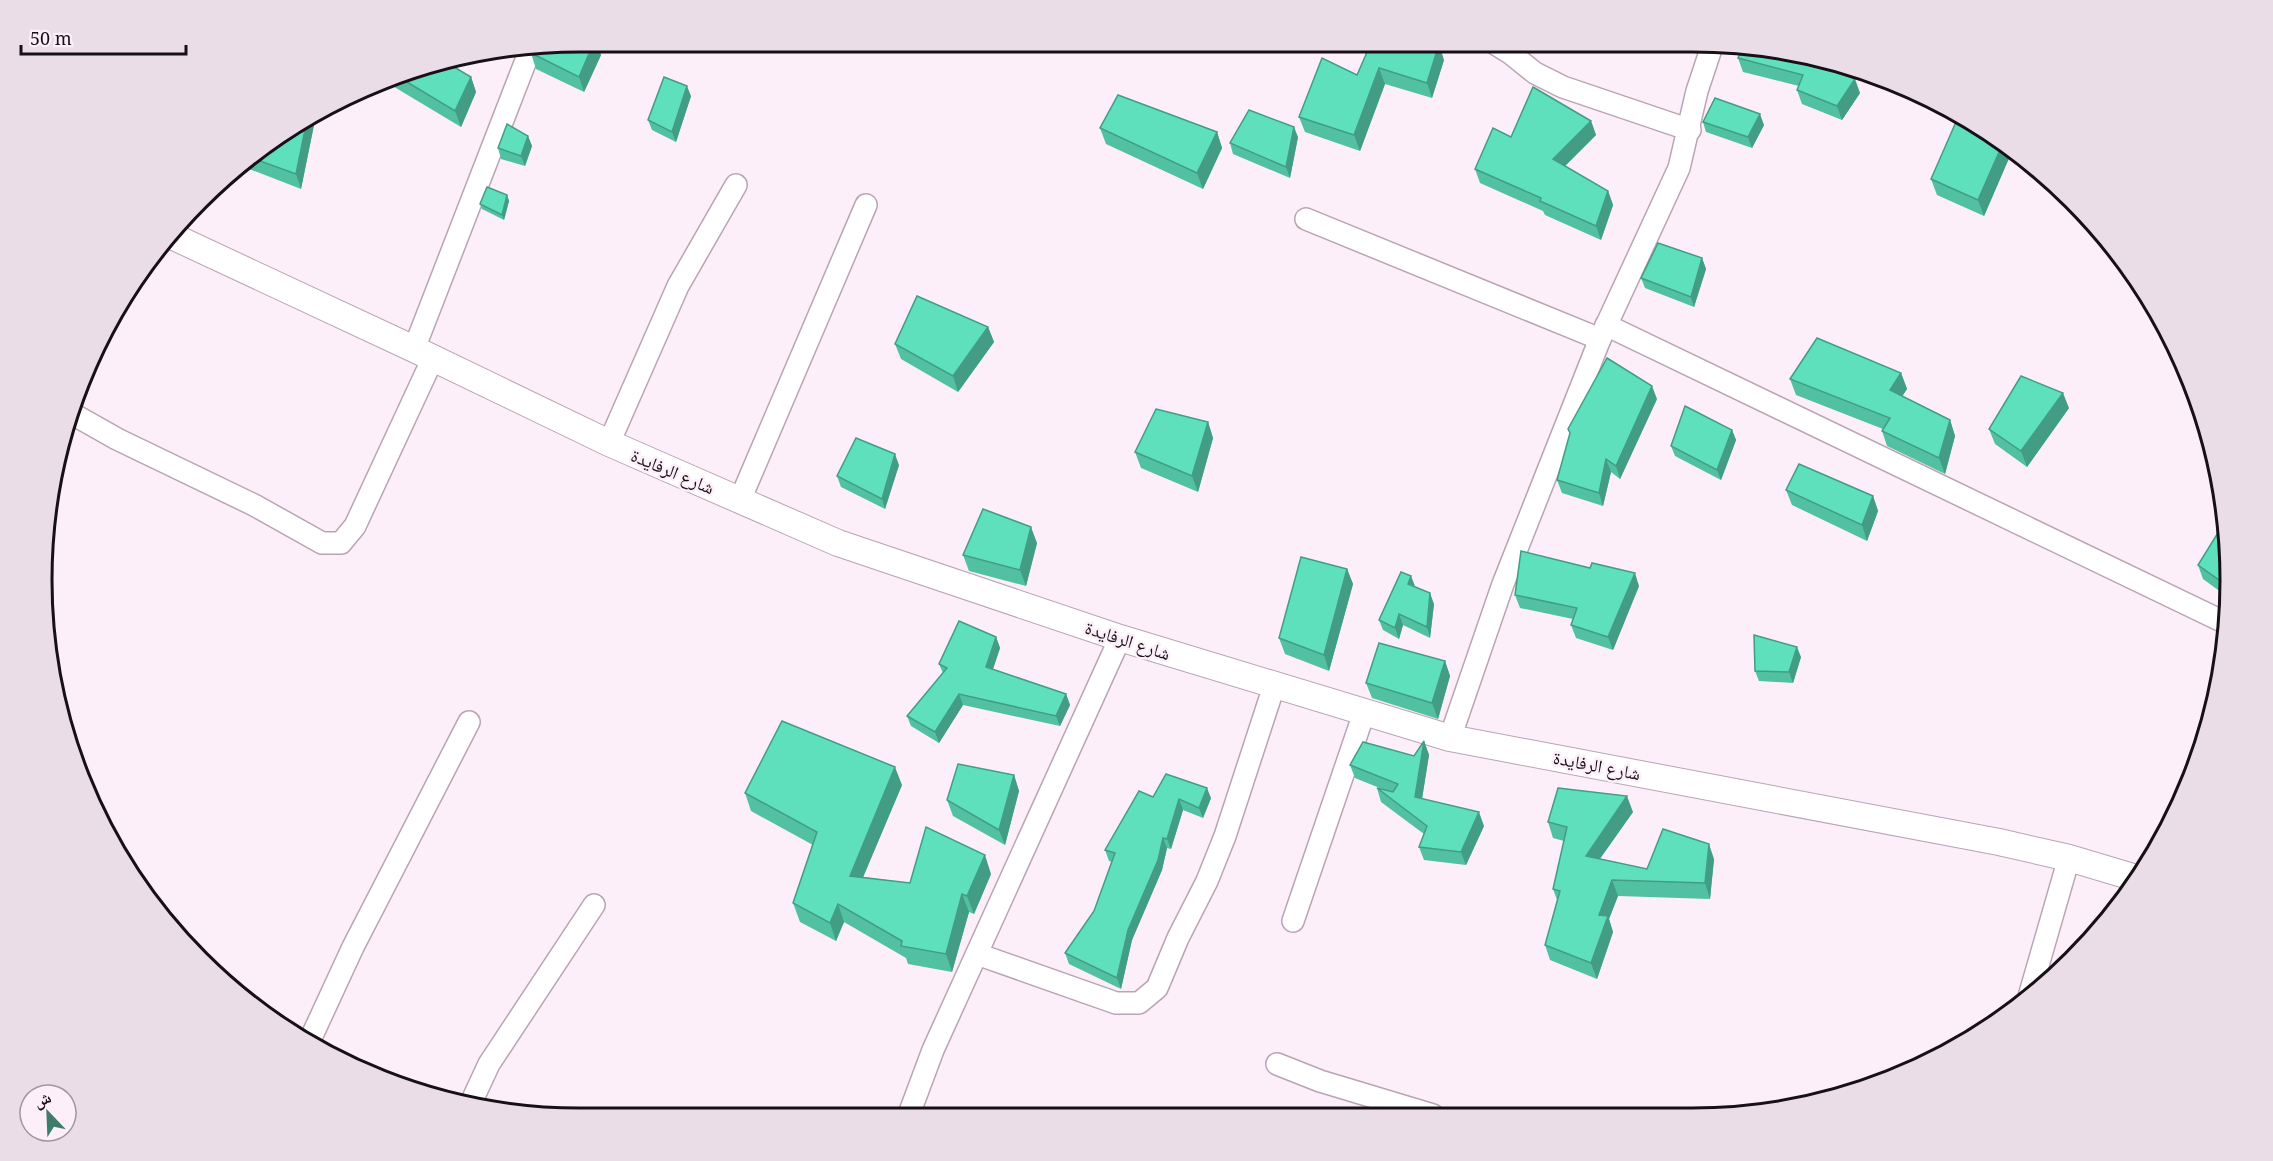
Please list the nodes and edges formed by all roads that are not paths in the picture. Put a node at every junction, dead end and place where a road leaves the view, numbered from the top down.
1 (1508, 52) edge
2 (1710, 53) edge
3 (528, 56) edge
4 (1690, 129) junction
5 (736, 185) dead end
6 (866, 205) dead end
7 (1306, 219) dead end
8 (178, 239) edge
9 (1603, 332) junction
10 (423, 354) junction
11 (79, 417) edge
12 (609, 443) junction
13 (740, 500) junction
14 (2219, 620) edge
15 (1120, 638) junction
16 (1274, 686) junction
17 (1364, 713) junction
18 (469, 722) dead end
19 (1450, 738) junction
20 (2069, 858) junction
21 (2130, 876) edge
22 (594, 905) dead end
23 (1293, 921) dead end
24 (977, 954) junction
25 (2033, 984) edge
26 (312, 1036) edge
27 (1277, 1064) dead end
28 (474, 1097) edge
29 (911, 1108) edge
30 (1410, 1108) edge

1 - 4 street
2 - 4 street
3 - 10 street
4 - 9 street
5 - 12 street
6 - 13 street
7 - 9 street
8 - 10 street, شارع الرفايدة
9 - 14 street
9 - 19 street
10 - 11 street
10 - 12 street, شارع الرفايدة
12 - 13 street, شارع الرفايدة
13 - 15 street, شارع الرفايدة
15 - 16 street, شارع الرفايدة
15 - 24 street
16 - 17 street, شارع الرفايدة
16 - 24 street
17 - 19 street, شارع الرفايدة
17 - 23 street
18 - 26 street
19 - 20 street, شارع الرفايدة
20 - 21 street, شارع الرفايدة
20 - 25 street
22 - 28 street
24 - 29 street
27 - 30 street

